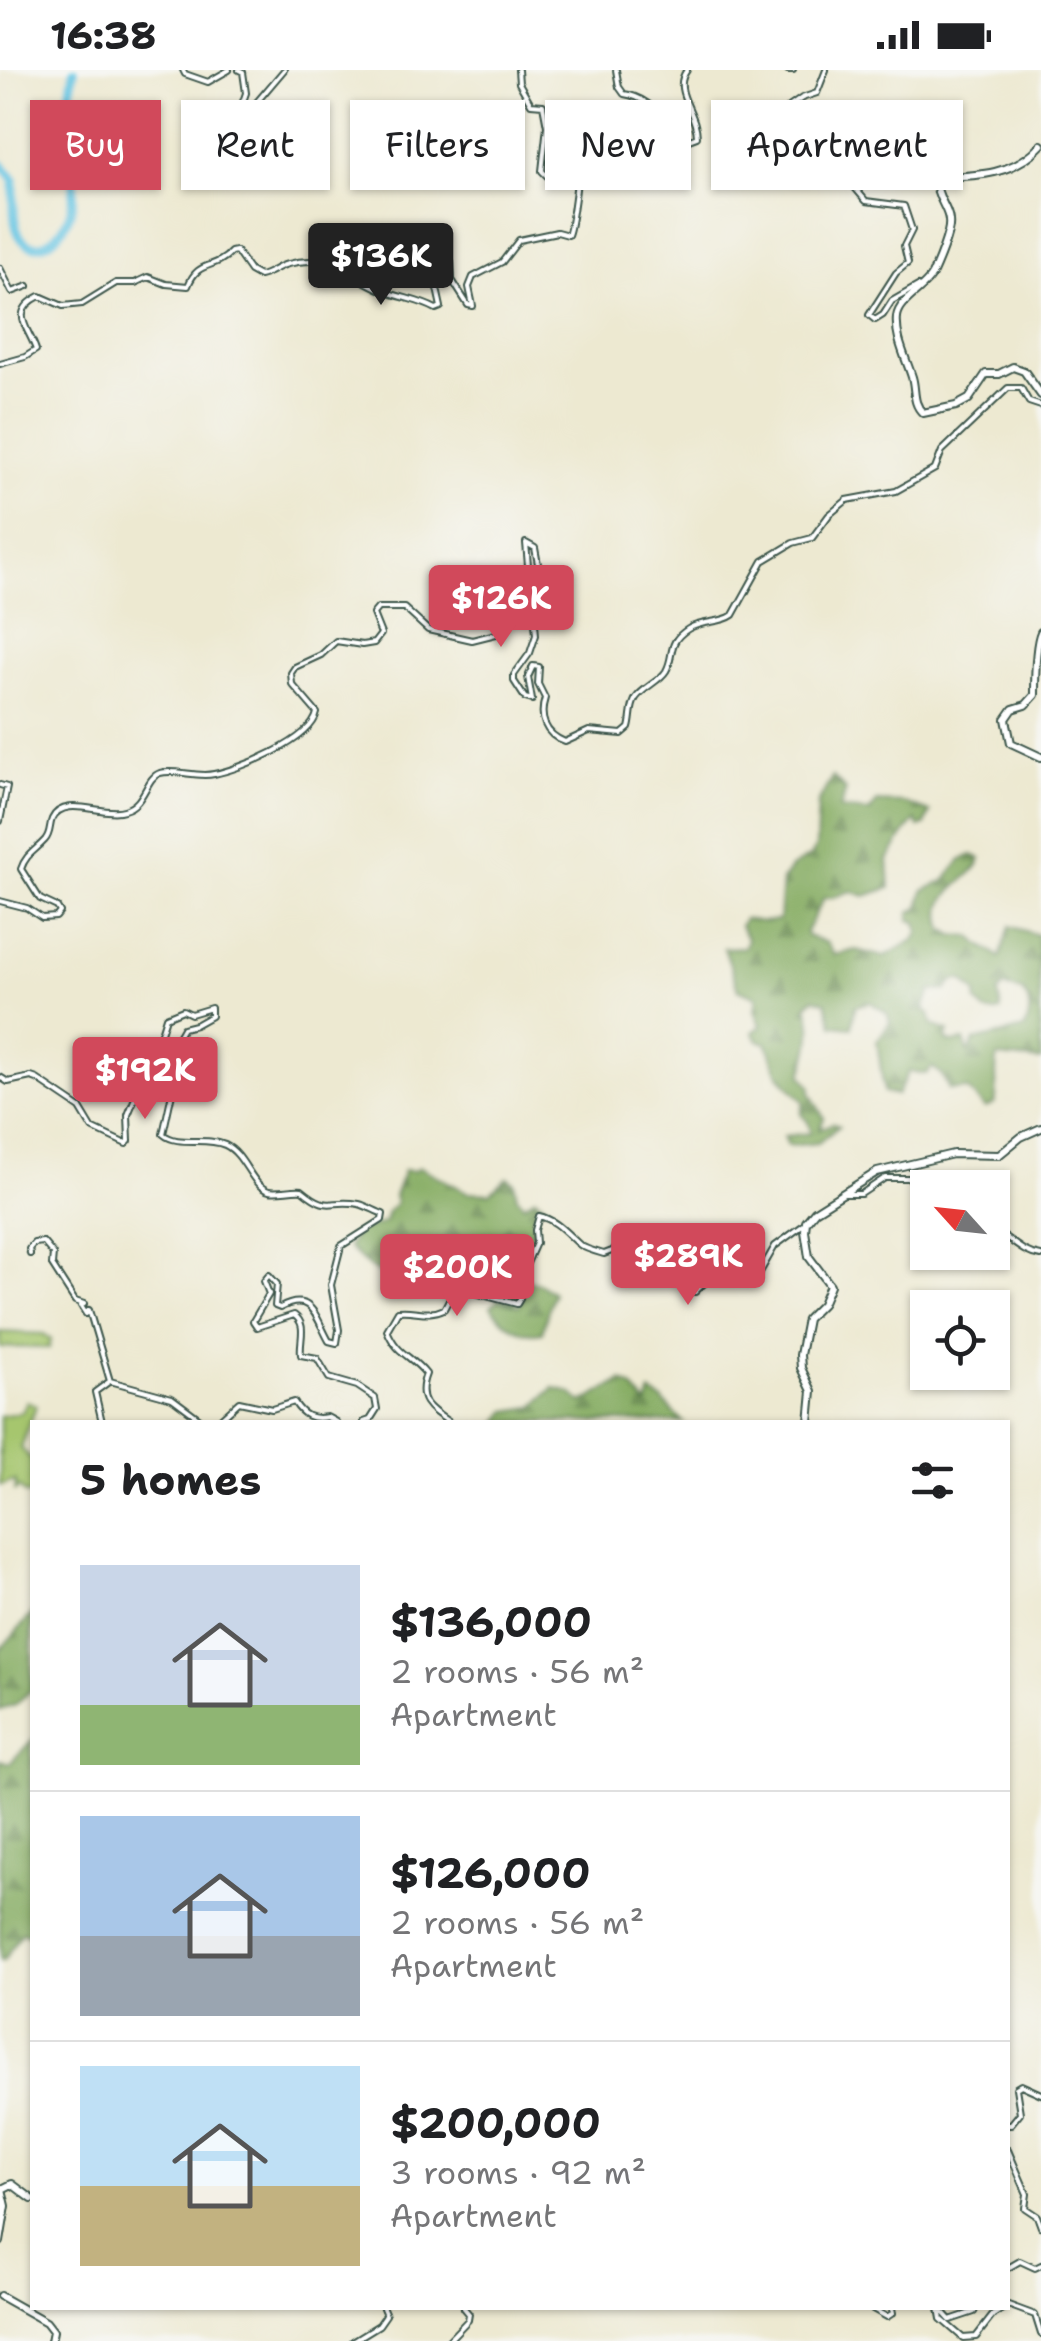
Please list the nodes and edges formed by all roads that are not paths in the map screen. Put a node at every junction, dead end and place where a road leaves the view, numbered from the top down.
1 (183, 70) edge
2 (229, 70) edge
3 (239, 70) edge
4 (284, 70) edge
5 (518, 70) edge
6 (616, 70) edge
7 (687, 70) edge
8 (826, 70) edge
9 (1041, 145) edge
10 (0, 268) edge
11 (928, 280) junction
12 (28, 286) dead end
13 (0, 364) edge
14 (1041, 395) edge
15 (1041, 406) edge
16 (1041, 632) edge
17 (1041, 757) edge
18 (0, 786) edge
19 (0, 821) edge
20 (0, 901) edge
21 (0, 1077) edge
22 (1041, 1128) edge
23 (910, 1178) edge
24 (843, 1194) junction
25 (806, 1222) junction
26 (1010, 1238) edge
27 (30, 1254) dead end
28 (1041, 1256) edge
29 (110, 1381) junction
30 (102, 1420) edge
31 (201, 1420) edge
32 (219, 1420) edge
33 (333, 1420) edge
34 (370, 1420) edge
35 (445, 1420) edge
36 (810, 1420) edge
37 (1041, 2094) edge
38 (1010, 2124) edge
39 (1010, 2155) edge
40 (30, 2197) edge
41 (1041, 2227) edge
42 (0, 2242) edge
43 (1041, 2266) edge
44 (1010, 2267) edge
45 (0, 2296) edge
46 (1010, 2307) edge
47 (385, 2310) edge
48 (466, 2310) edge
49 (939, 2310) edge
50 (941, 2310) edge
51 (975, 2310) edge
52 (1000, 2310) edge
53 (1041, 2334) edge
54 (51, 2341) edge
55 (353, 2341) edge
56 (448, 2341) edge

1 - 2 street
3 - 4 street
5 - 13 street
6 - 7 street
8 - 11 street
9 - 11 street
10 - 12 street
11 - 14 street
15 - 20 street
16 - 17 street
18 - 19 street
21 - 34 street
22 - 24 street
23 - 24 street
24 - 25 street
25 - 35 street
25 - 36 street
26 - 28 street
27 - 29 street
29 - 30 street
29 - 31 street
32 - 33 street
37 - 38 street
39 - 41 street
40 - 42 street
43 - 44 street
45 - 54 street
46 - 53 street
47 - 55 street
48 - 56 street
49 - 52 street
50 - 51 street

